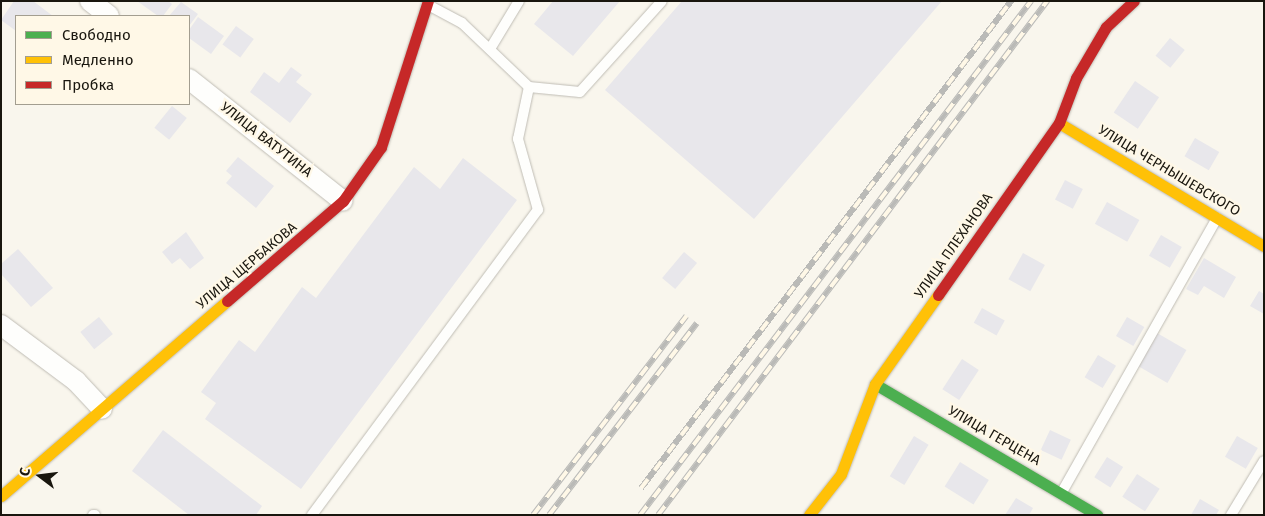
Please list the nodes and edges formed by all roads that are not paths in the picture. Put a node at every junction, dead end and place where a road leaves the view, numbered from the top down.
1 (90, 1) edge
2 (519, 1) edge
3 (662, 1) edge
4 (1134, 1) edge
5 (428, 3) edge
6 (108, 15) edge
7 (490, 49) junction
8 (190, 80) edge
9 (529, 87) junction
10 (1059, 123) junction
11 (344, 201) junction
12 (1217, 217) junction
13 (1264, 246) edge
14 (1, 324) edge
15 (875, 384) junction
16 (102, 409) junction
17 (1264, 461) edge
18 (1062, 493) junction
19 (1, 496) edge
20 (312, 515) edge
21 (809, 515) edge
22 (1097, 515) edge
23 (1231, 515) edge

1 - 6 street
2 - 7 lane
3 - 9 lane
4 - 10 street, УЛИЦА ПЛЕХАНОВА
5 - 7 lane
5 - 11 street, УЛИЦА ЩЕРБАКОВА
7 - 9 lane
8 - 11 street, УЛИЦА ВАТУТИНА
9 - 20 lane
10 - 12 street, УЛИЦА ЧЕРНЫШЕВСКОГО
10 - 15 street, УЛИЦА ПЛЕХАНОВА
11 - 16 street, УЛИЦА ЩЕРБАКОВА
12 - 13 street, УЛИЦА ЧЕРНЫШЕВСКОГО
12 - 18 lane
14 - 16 street
15 - 18 street, УЛИЦА ГЕРЦЕНА
15 - 21 street, УЛИЦА ПЛЕХАНОВА
16 - 19 street, УЛИЦА ЩЕРБАКОВА
17 - 23 lane
18 - 22 street, УЛИЦА ГЕРЦЕНА

